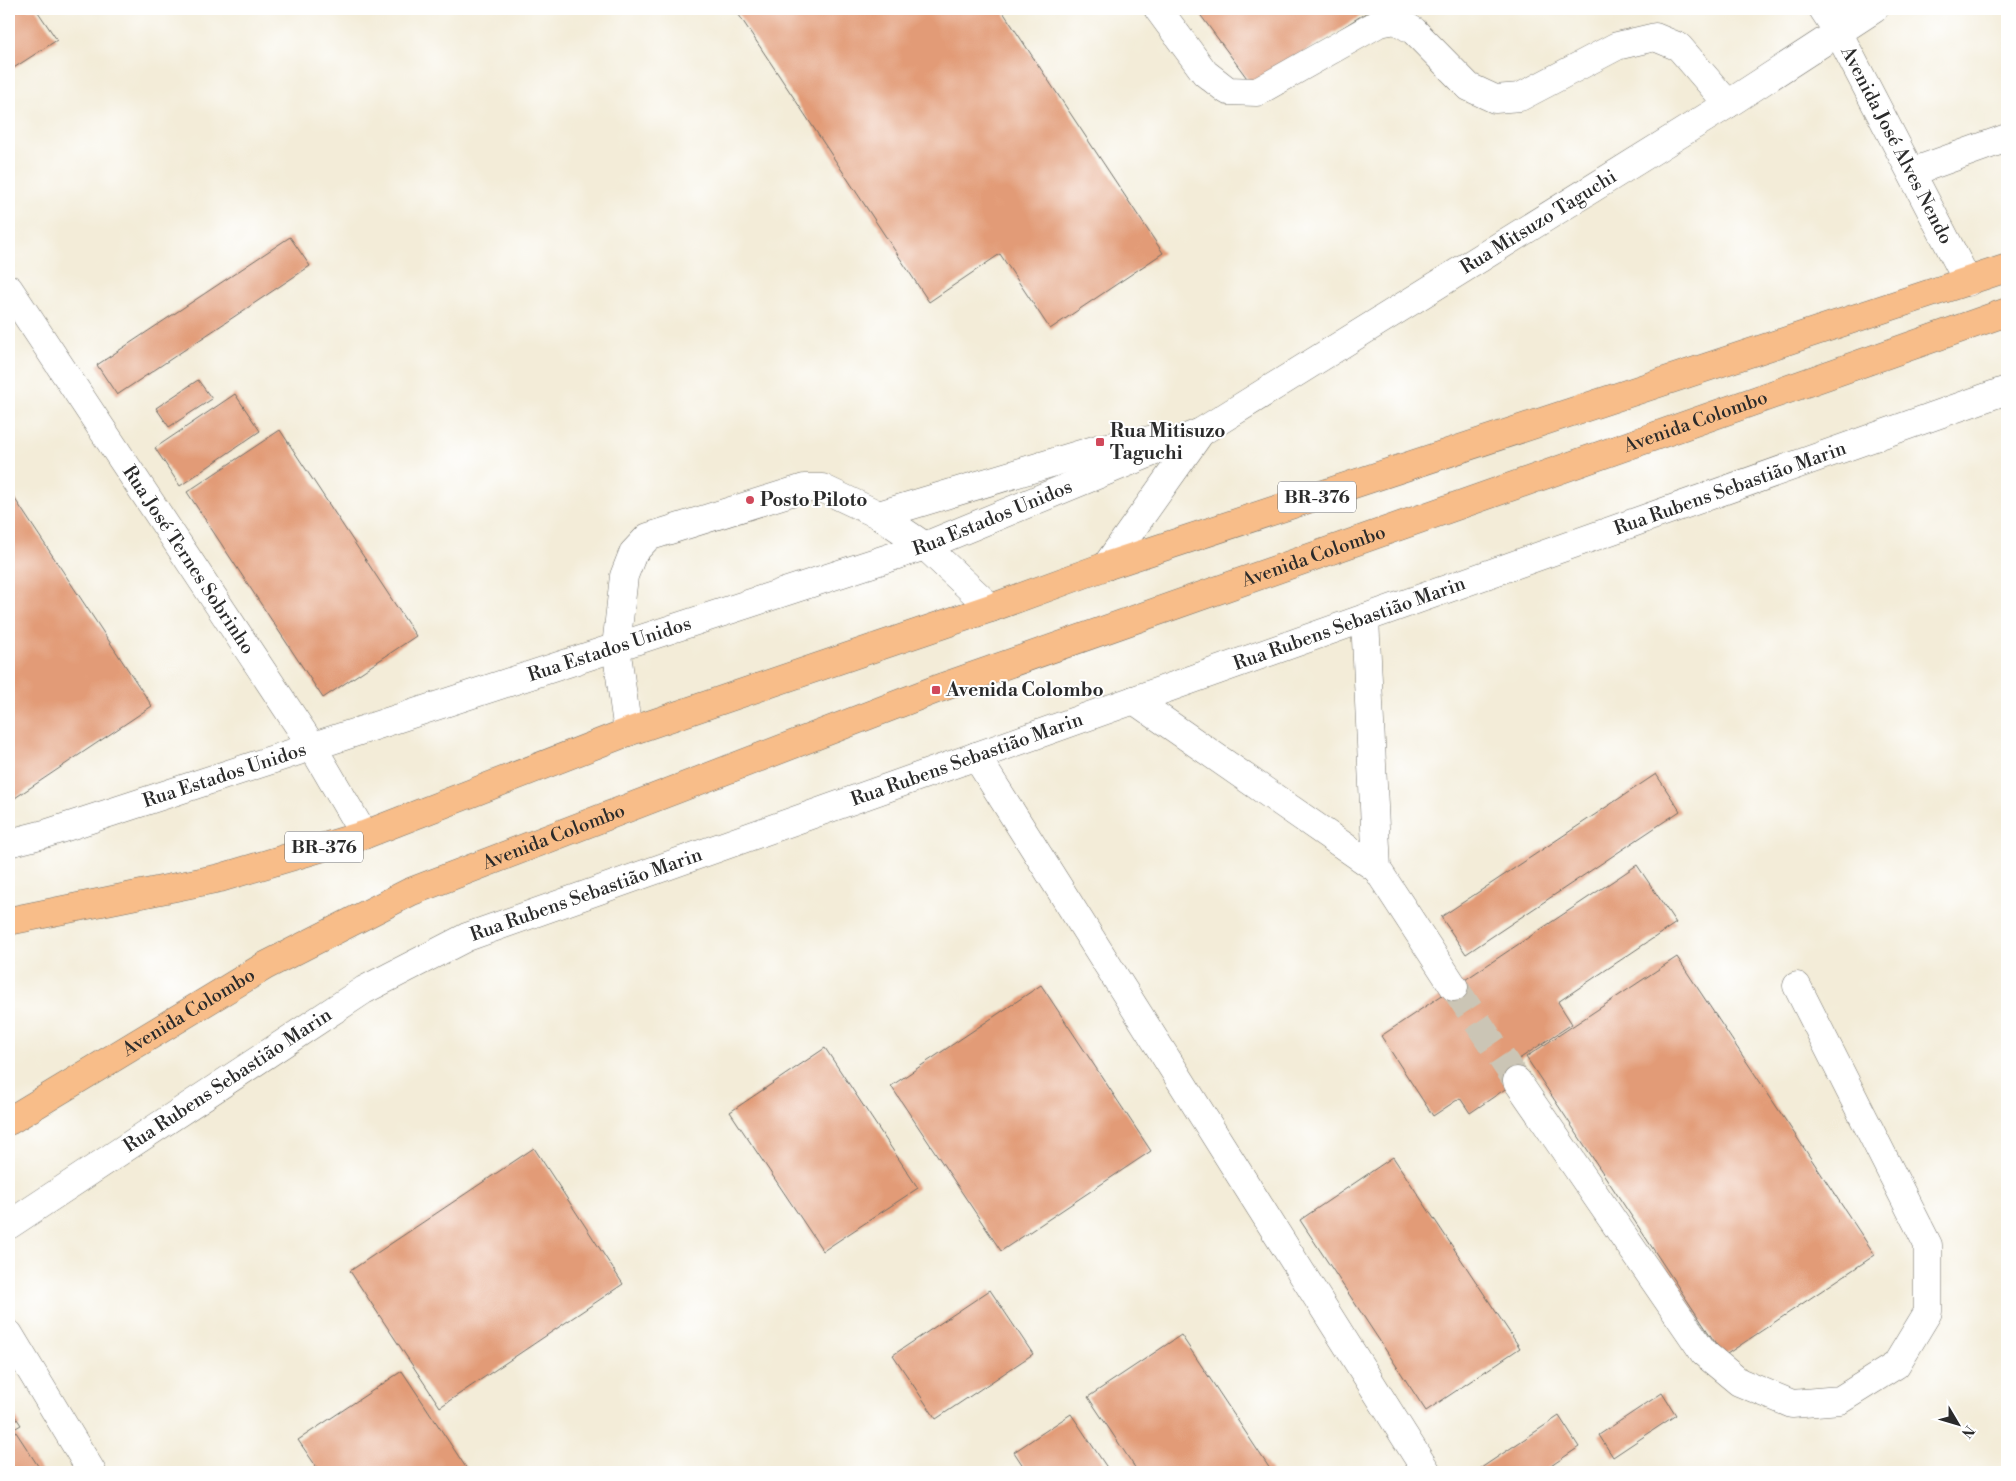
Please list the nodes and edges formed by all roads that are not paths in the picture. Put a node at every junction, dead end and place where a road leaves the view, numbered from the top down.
1 (1158, 9) edge
2 (1823, 9) edge
3 (1874, 9) edge
4 (1838, 32) junction
5 (1728, 104) junction
6 (2007, 138) edge
7 (1912, 172) junction
8 (2007, 268) edge
9 (1968, 282) junction
10 (9, 289) edge
11 (2007, 312) edge
12 (2007, 390) edge
13 (1201, 432) junction
14 (879, 515) junction
15 (926, 546) junction
16 (1106, 566) junction
17 (991, 608) junction
18 (1365, 618) junction
19 (616, 647) junction
20 (1134, 700) junction
21 (628, 732) junction
22 (312, 746) junction
23 (976, 756) junction
24 (364, 835) junction
25 (9, 843) edge
26 (1377, 869) junction
27 (9, 921) edge
28 (1797, 986) dead end
29 (1454, 987) tunnel mouth
30 (1517, 1081) tunnel mouth
31 (9, 1121) edge
32 (9, 1225) edge
33 (9, 1334) edge
34 (92, 1472) edge
35 (1427, 1472) edge

1 - 5 street
2 - 4 street, Avenida José Alves Nendo
3 - 4 street, Rua Mitsuzo Taguchi
4 - 5 street, Rua Mitsuzo Taguchi
4 - 7 street, Avenida José Alves Nendo
5 - 13 street, Rua Mitsuzo Taguchi
6 - 7 street
7 - 9 street, Avenida José Alves Nendo
8 - 9 main road, BR-376
9 - 16 main road, BR-376
10 - 22 street, Rua José Ternes Sobrinho
11 - 31 main road, Avenida Colombo / BR-376
12 - 18 street, Rua Rubens Sebastião Marin
13 - 14 street
13 - 15 street, Rua Estados Unidos
13 - 16 street
14 - 15 street
14 - 19 street
15 - 17 street
15 - 19 street, Rua Estados Unidos
16 - 17 main road, BR-376
17 - 21 main road, BR-376
18 - 20 street, Rua Rubens Sebastião Marin
18 - 26 street
19 - 21 street
19 - 22 street, Rua Estados Unidos
20 - 23 street, Rua Rubens Sebastião Marin
20 - 26 street
21 - 24 main road, BR-376
22 - 24 street, Rua José Ternes Sobrinho
22 - 25 street, Rua Estados Unidos
23 - 32 street, Rua Rubens Sebastião Marin
23 - 35 street
24 - 27 main road, BR-376
26 - 29 street
28 - 30 street
33 - 34 street

